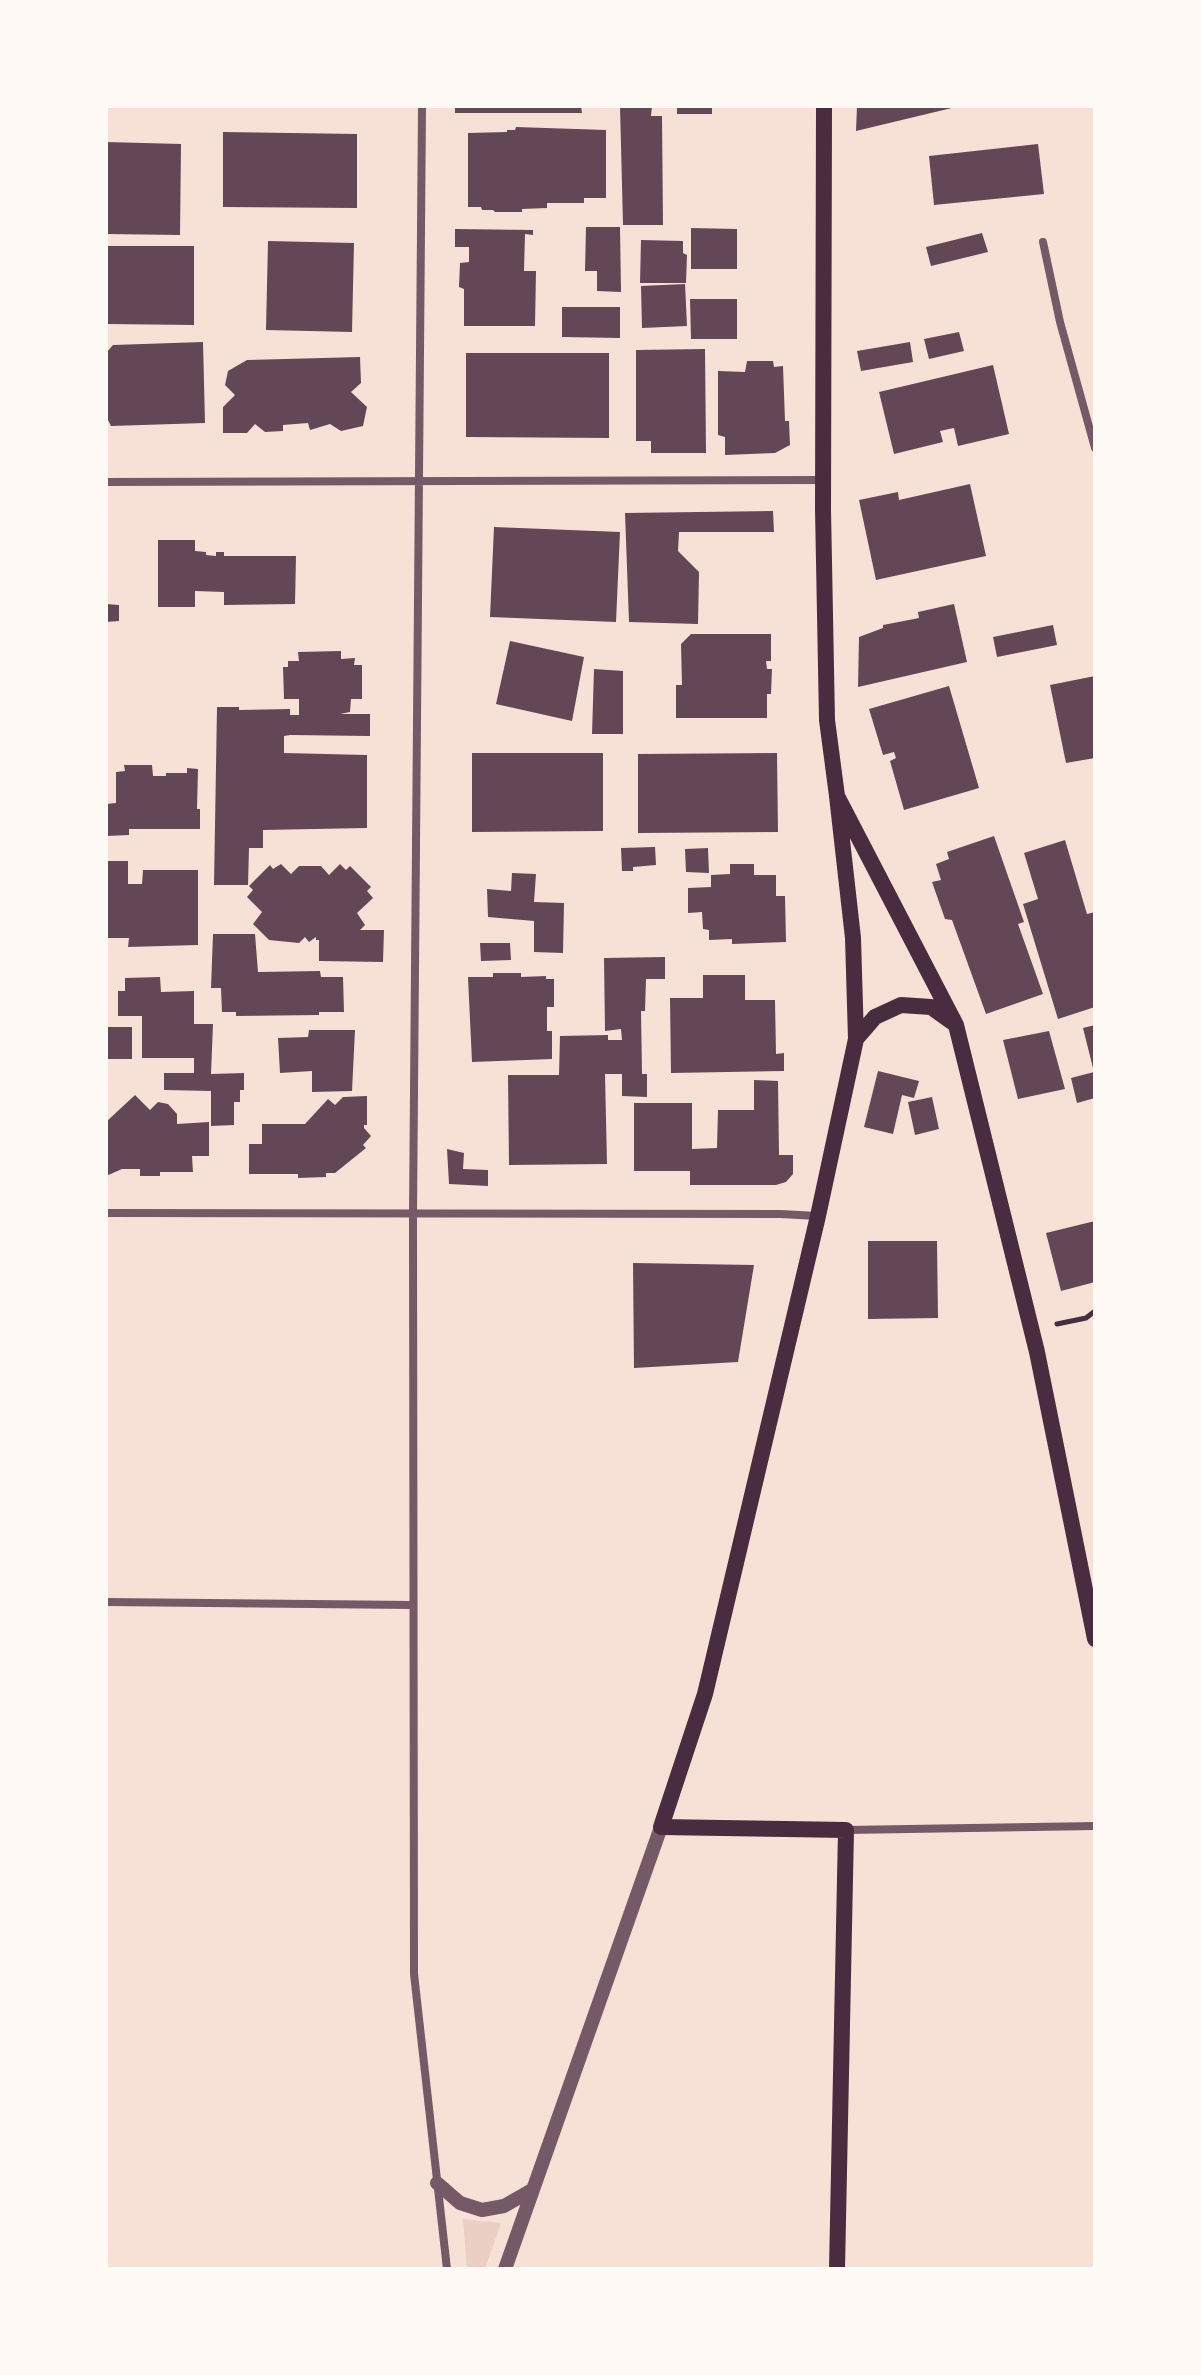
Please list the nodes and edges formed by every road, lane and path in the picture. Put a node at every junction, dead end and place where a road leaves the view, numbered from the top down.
1 (422, 106) edge
2 (824, 106) edge
3 (1043, 242) dead end
4 (1095, 448) edge
5 (824, 480) junction
6 (106, 482) edge
7 (420, 482) junction
8 (837, 796) junction
9 (956, 1025) junction
10 (856, 1039) junction
11 (106, 1213) edge
12 (413, 1214) junction
13 (818, 1216) junction
14 (1095, 1311) edge
15 (1059, 1335) dead end
16 (106, 1602) edge
17 (412, 1605) junction
18 (1095, 1639) edge
19 (1095, 1826) edge
20 (661, 1827) junction
21 (846, 1830) junction
22 (437, 2183) junction
23 (532, 2190) junction
24 (447, 2269) edge
25 (505, 2269) edge
26 (837, 2269) edge

1 - 7 street
2 - 5 main road
3 - 4 street
5 - 7 street
5 - 8 main road
6 - 7 street
7 - 12 street
8 - 9 main road
8 - 10 main road
9 - 10 main road
9 - 18 main road
10 - 13 main road
11 - 12 street
12 - 13 street
12 - 17 street
13 - 20 main road
14 - 15 path
16 - 17 street
17 - 22 street
19 - 21 street
20 - 21 main road
20 - 23 street
21 - 26 main road
22 - 23 street
22 - 24 street
23 - 25 street

